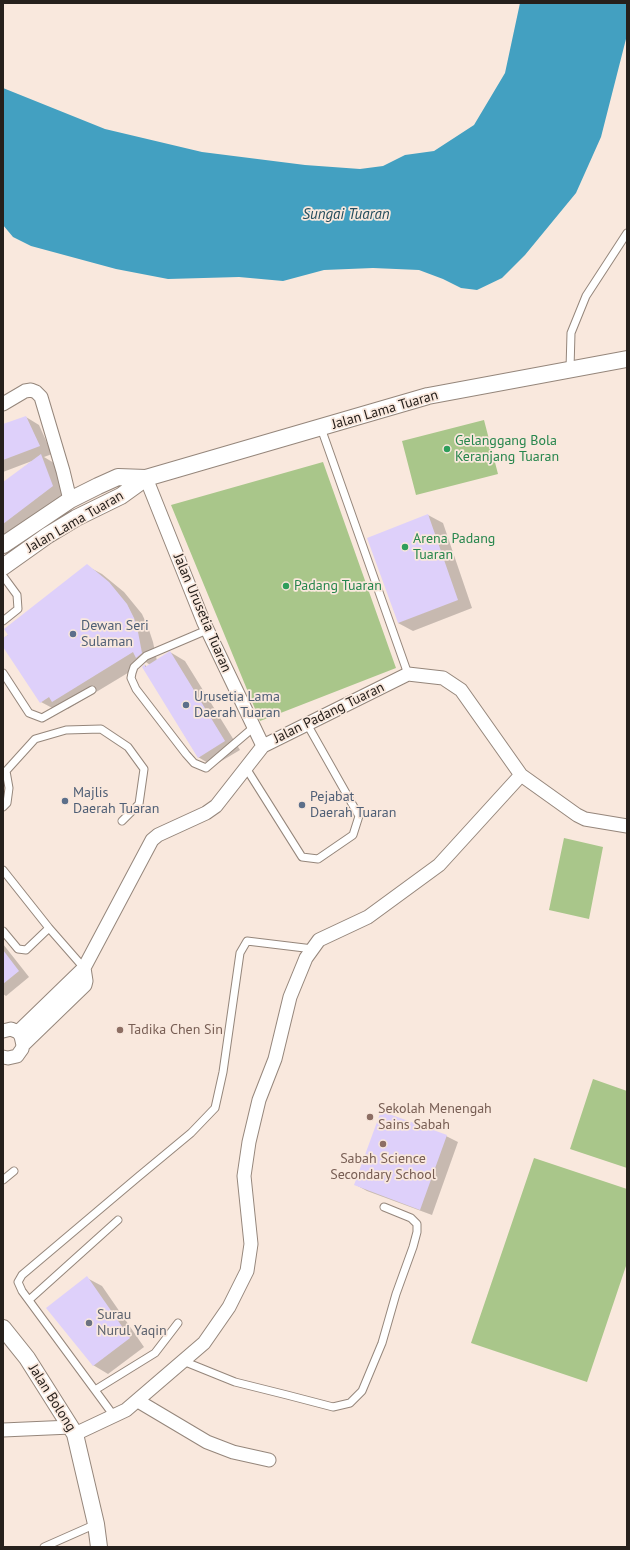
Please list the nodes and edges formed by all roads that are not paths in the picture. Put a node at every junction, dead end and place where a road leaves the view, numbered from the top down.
1 (627, 233) edge
2 (627, 359) edge
3 (570, 370) junction
4 (3, 404) edge
5 (321, 428) junction
6 (146, 478) junction
7 (70, 500) junction
8 (3, 545) edge
9 (3, 567) edge
10 (3, 576) edge
11 (3, 621) edge
12 (207, 630) junction
13 (3, 673) edge
14 (408, 674) junction
15 (92, 690) dead end
16 (307, 724) junction
17 (254, 727) junction
18 (263, 746) junction
19 (246, 768) junction
20 (521, 775) junction
21 (3, 807) edge
22 (122, 821) dead end
23 (627, 826) edge
24 (4, 875) edge
25 (49, 928) junction
26 (3, 931) edge
27 (313, 949) junction
28 (84, 968) junction
29 (9, 1028) edge
30 (23, 1045) junction
31 (5, 1058) edge
32 (14, 1171) dead end
33 (3, 1180) edge
34 (384, 1207) dead end
35 (118, 1220) dead end
36 (29, 1300) junction
37 (178, 1323) dead end
38 (5, 1334) edge
39 (183, 1362) junction
40 (95, 1390) junction
41 (138, 1401) junction
42 (114, 1416) junction
43 (3, 1430) edge
44 (73, 1430) junction
45 (269, 1460) dead end
46 (96, 1524) junction
47 (44, 1547) edge
48 (99, 1547) edge

1 - 3 lane
2 - 3 street, Jalan Lama Tuaran
3 - 5 street, Jalan Lama Tuaran
4 - 7 street
5 - 6 street, Jalan Lama Tuaran
5 - 14 lane
6 - 7 street, Jalan Lama Tuaran
6 - 9 street, Jalan Lama Tuaran
6 - 12 street, Jalan Urusetia Tuaran
7 - 8 street, Jalan Lama Tuaran
10 - 11 lane
12 - 17 street, Jalan Urusetia Tuaran
12 - 17 lane
13 - 15 lane
14 - 16 street, Jalan Padang Tuaran
14 - 20 street
16 - 18 street, Jalan Padang Tuaran
16 - 19 lane
17 - 18 street, Jalan Urusetia Tuaran
18 - 19 street, Jalan Padang Tuaran
19 - 28 street, Jalan Padang Tuaran
20 - 23 street
20 - 27 street
21 - 22 lane
24 - 25 lane
25 - 26 lane
25 - 28 lane
27 - 36 lane
27 - 39 street
28 - 29 street, Jalan Padang Tuaran
28 - 30 street, Jalan Padang Tuaran
29 - 30 street
30 - 31 street, Jalan Padang Tuaran
32 - 33 lane
34 - 39 lane
35 - 36 lane
36 - 40 lane
37 - 40 lane
38 - 44 street, Jalan Bolong
39 - 41 street
40 - 42 lane
41 - 42 street
41 - 45 street
42 - 44 street
43 - 44 street
44 - 46 street, Jalan Bolong
46 - 47 lane
46 - 48 street, Jalan Bolong

